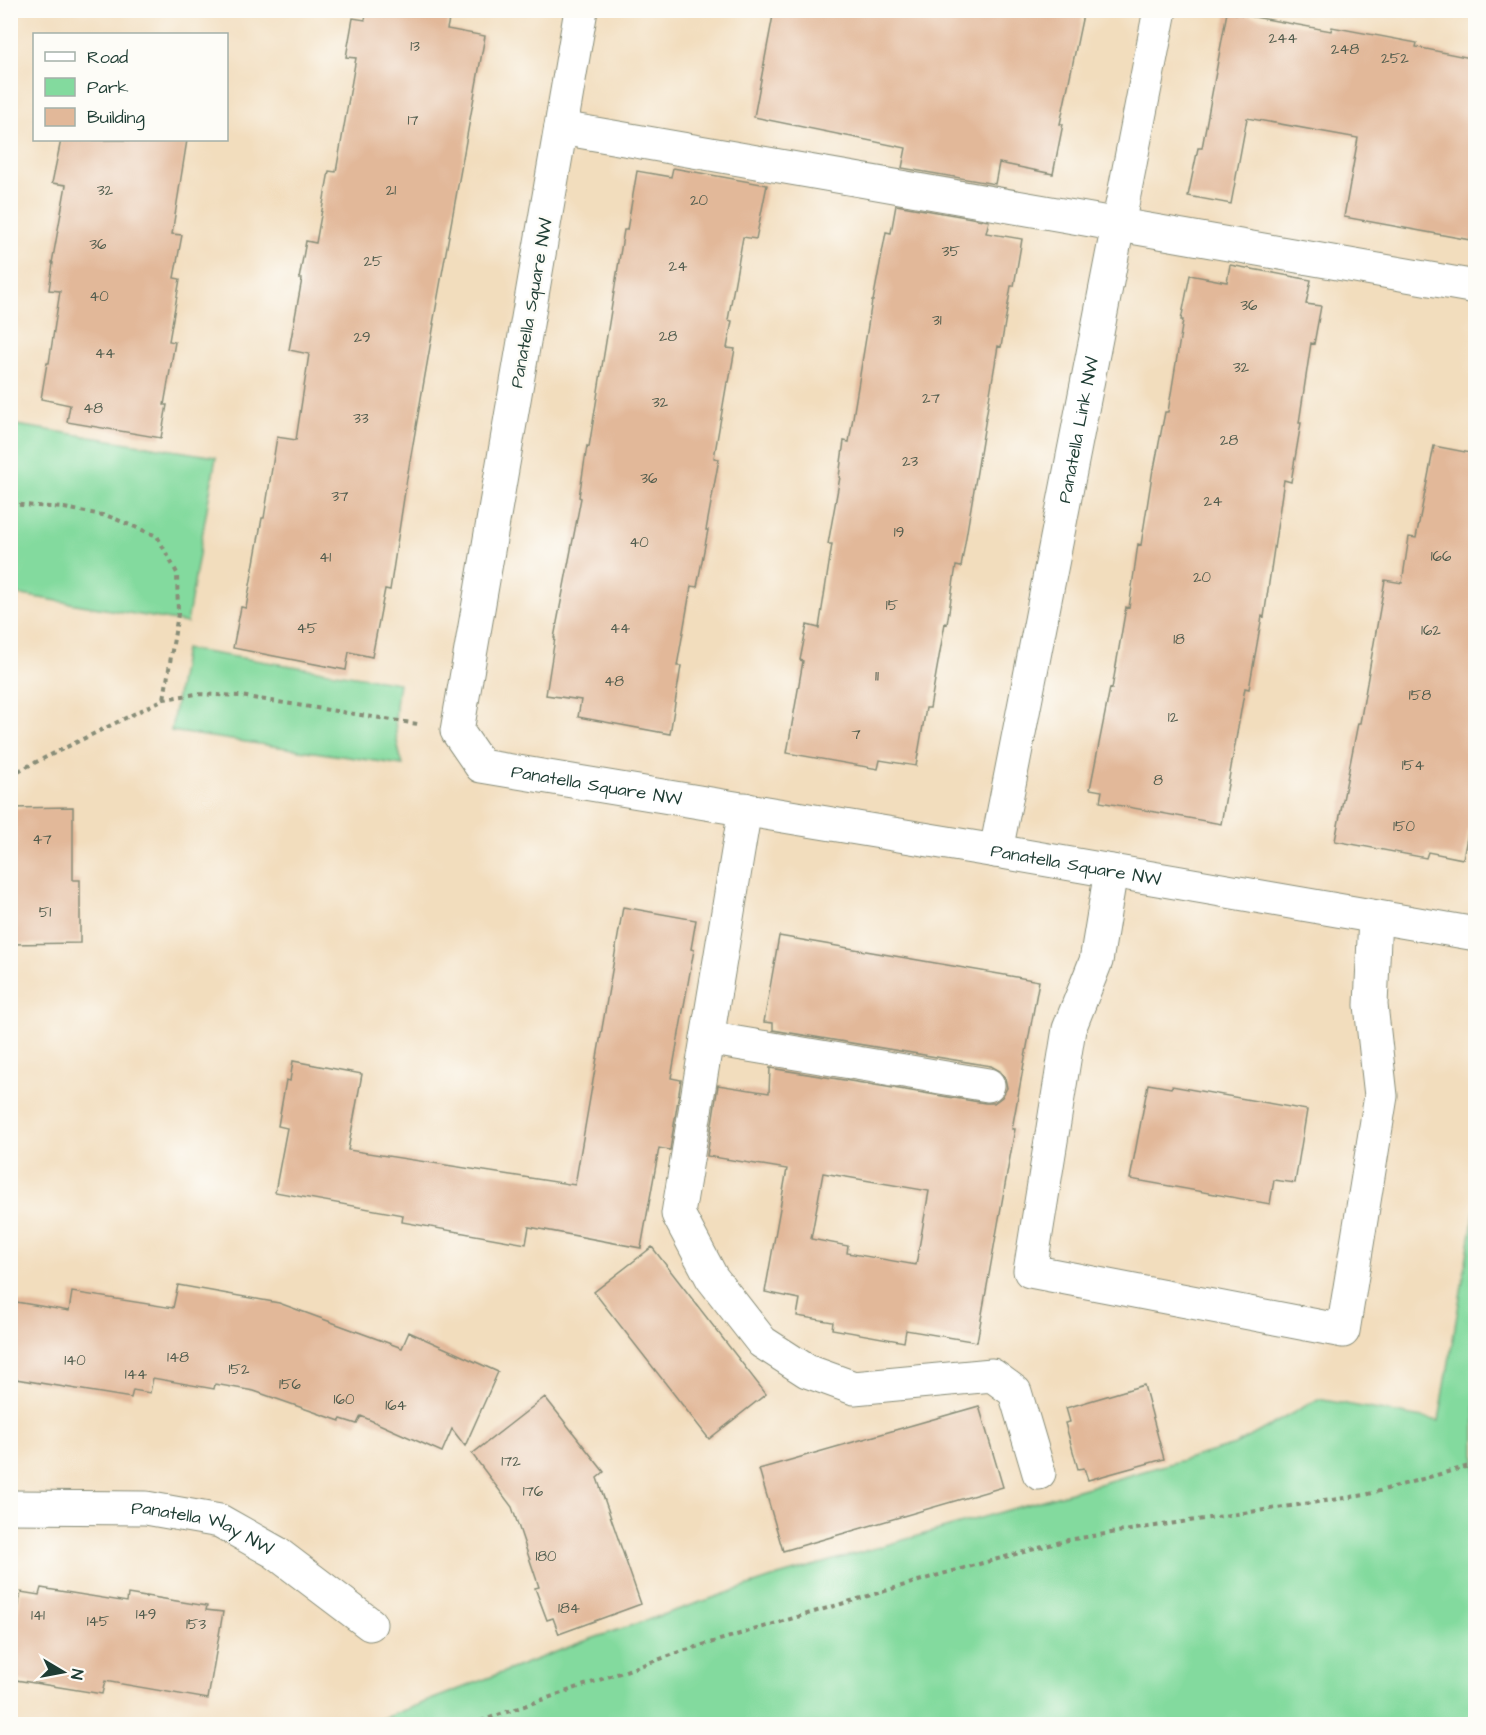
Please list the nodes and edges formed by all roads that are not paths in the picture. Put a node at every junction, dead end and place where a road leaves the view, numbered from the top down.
1 (581, 10) edge
2 (1160, 10) edge
3 (561, 128) junction
4 (1119, 225) junction
5 (1476, 287) edge
6 (745, 809) junction
7 (996, 851) junction
8 (1111, 871) junction
9 (1376, 917) junction
10 (1476, 934) edge
11 (707, 1038) junction
12 (988, 1085) dead end
13 (1039, 1473) dead end
14 (10, 1507) edge
15 (370, 1624) dead end

1 - 3 street, Panatella Square NW
2 - 4 street, Panatella Link NW
3 - 4 street
3 - 6 street, Panatella Square NW
4 - 5 street
4 - 7 street, Panatella Link NW
6 - 7 street, Panatella Square NW
6 - 11 street
7 - 8 street, Panatella Square NW
8 - 9 street, Panatella Square NW
8 - 9 street
9 - 10 street, Panatella Square NW
11 - 12 street
11 - 13 street
14 - 15 street, Panatella Way NW

